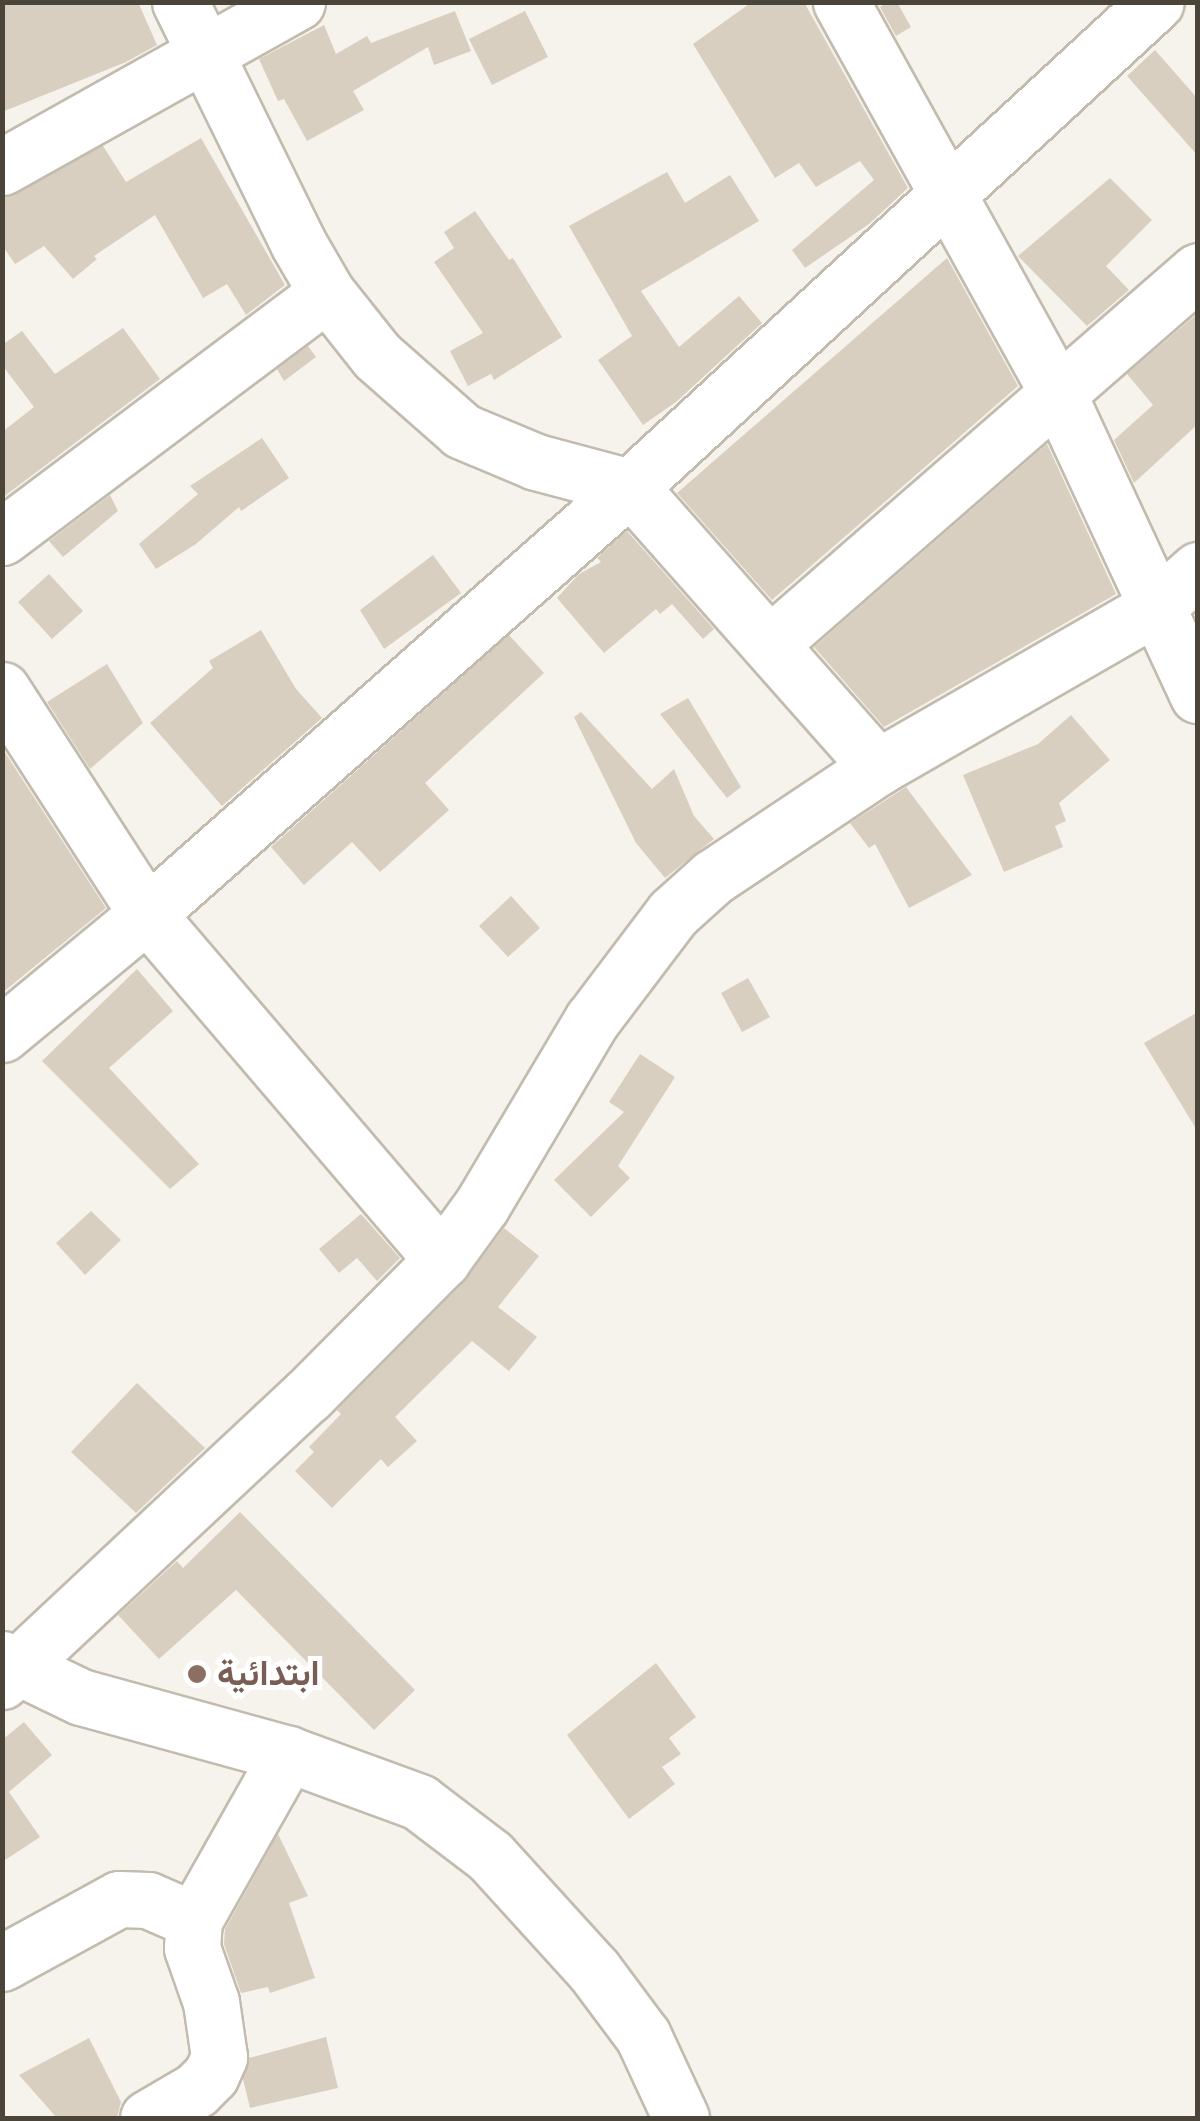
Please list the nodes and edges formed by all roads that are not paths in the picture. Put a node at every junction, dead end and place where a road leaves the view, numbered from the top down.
1 (180, 2) edge
2 (298, 2) edge
3 (841, 2) edge
4 (1156, 2) edge
5 (204, 55) junction
6 (2, 167) edge
7 (945, 192) junction
8 (1198, 271) edge
9 (327, 294) junction
10 (1058, 394) junction
11 (630, 487) junction
12 (2, 537) edge
13 (1198, 570) edge
14 (1156, 607) junction
15 (771, 644) junction
16 (2, 690) edge
17 (1198, 695) edge
18 (878, 767) junction
19 (147, 914) junction
20 (2, 1034) edge
21 (442, 1260) junction
22 (9, 1669) edge
23 (288, 1754) junction
24 (194, 1920) junction
25 (2, 1963) edge
26 (148, 2118) edge
27 (681, 2118) edge

1 - 5 street
2 - 5 street
3 - 7 street
4 - 7 street
5 - 6 street
5 - 9 street
7 - 10 street
7 - 11 street
8 - 10 street
9 - 11 street
9 - 12 street
10 - 14 street
10 - 15 street
11 - 15 street
11 - 19 street
13 - 14 street
14 - 17 street
14 - 18 street
15 - 18 street
16 - 19 street
18 - 21 street
19 - 20 street
19 - 21 street
21 - 22 street
22 - 23 street
23 - 24 street
23 - 27 street
24 - 25 street
24 - 26 street

